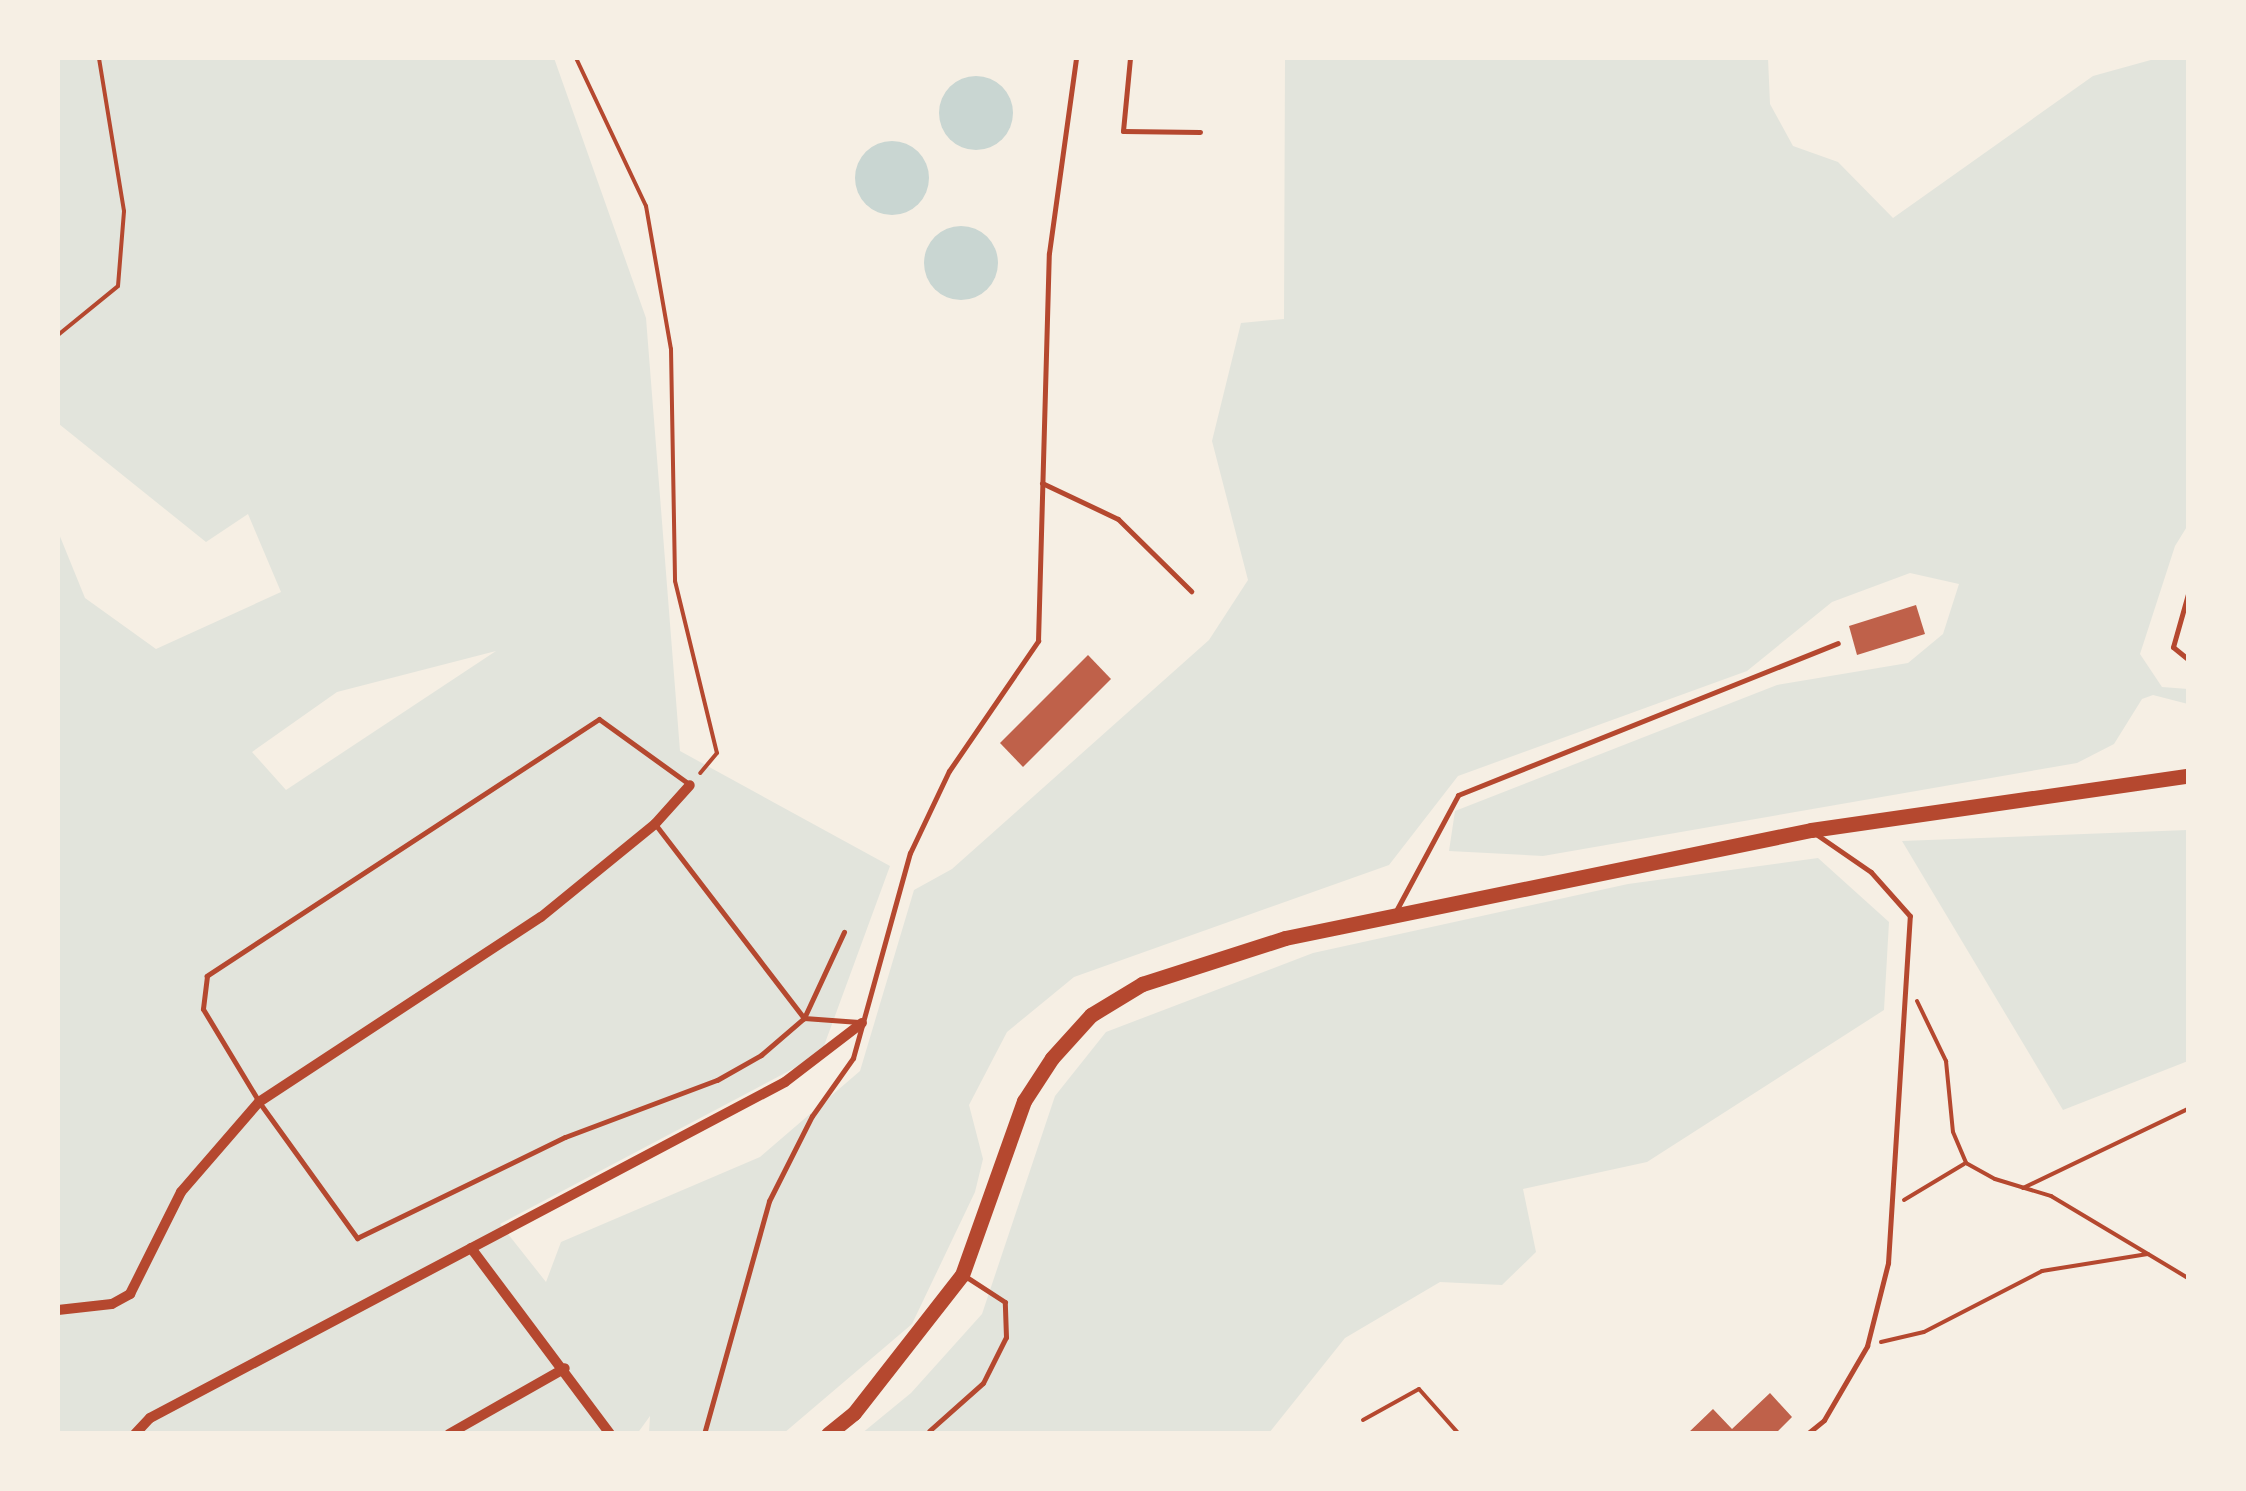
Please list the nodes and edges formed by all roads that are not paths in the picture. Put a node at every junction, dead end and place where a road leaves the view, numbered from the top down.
1 (1076, 58) edge
2 (1130, 58) edge
3 (1200, 132) dead end
4 (1042, 483) junction
5 (1191, 592) dead end
6 (2188, 594) edge
7 (1838, 643) dead end
8 (2188, 659) edge
9 (2188, 773) edge
10 (690, 785) joint
11 (655, 824) junction
12 (1811, 830) junction
13 (1393, 916) junction
14 (844, 932) dead end
15 (804, 1018) junction
16 (862, 1023) junction
17 (259, 1102) junction
18 (472, 1248) junction
19 (962, 1274) junction
20 (58, 1310) edge
21 (565, 1368) junction
22 (928, 1431) edge
23 (136, 1434) edge
24 (449, 1434) edge
25 (610, 1434) edge
26 (704, 1434) edge
27 (828, 1434) edge
28 (1807, 1434) edge

1 - 4 lane
2 - 3 lane
4 - 5 lane
4 - 16 lane
6 - 8 lane
7 - 13 lane
9 - 12 main road
10 - 11 street
10 - 17 lane
11 - 15 lane
11 - 17 street
12 - 13 main road
12 - 28 lane
13 - 19 main road
14 - 15 lane
15 - 16 lane
15 - 17 lane
16 - 18 street
16 - 26 lane
17 - 20 street
18 - 21 street
18 - 23 street
19 - 22 lane
19 - 27 main road
21 - 24 street
21 - 25 street

